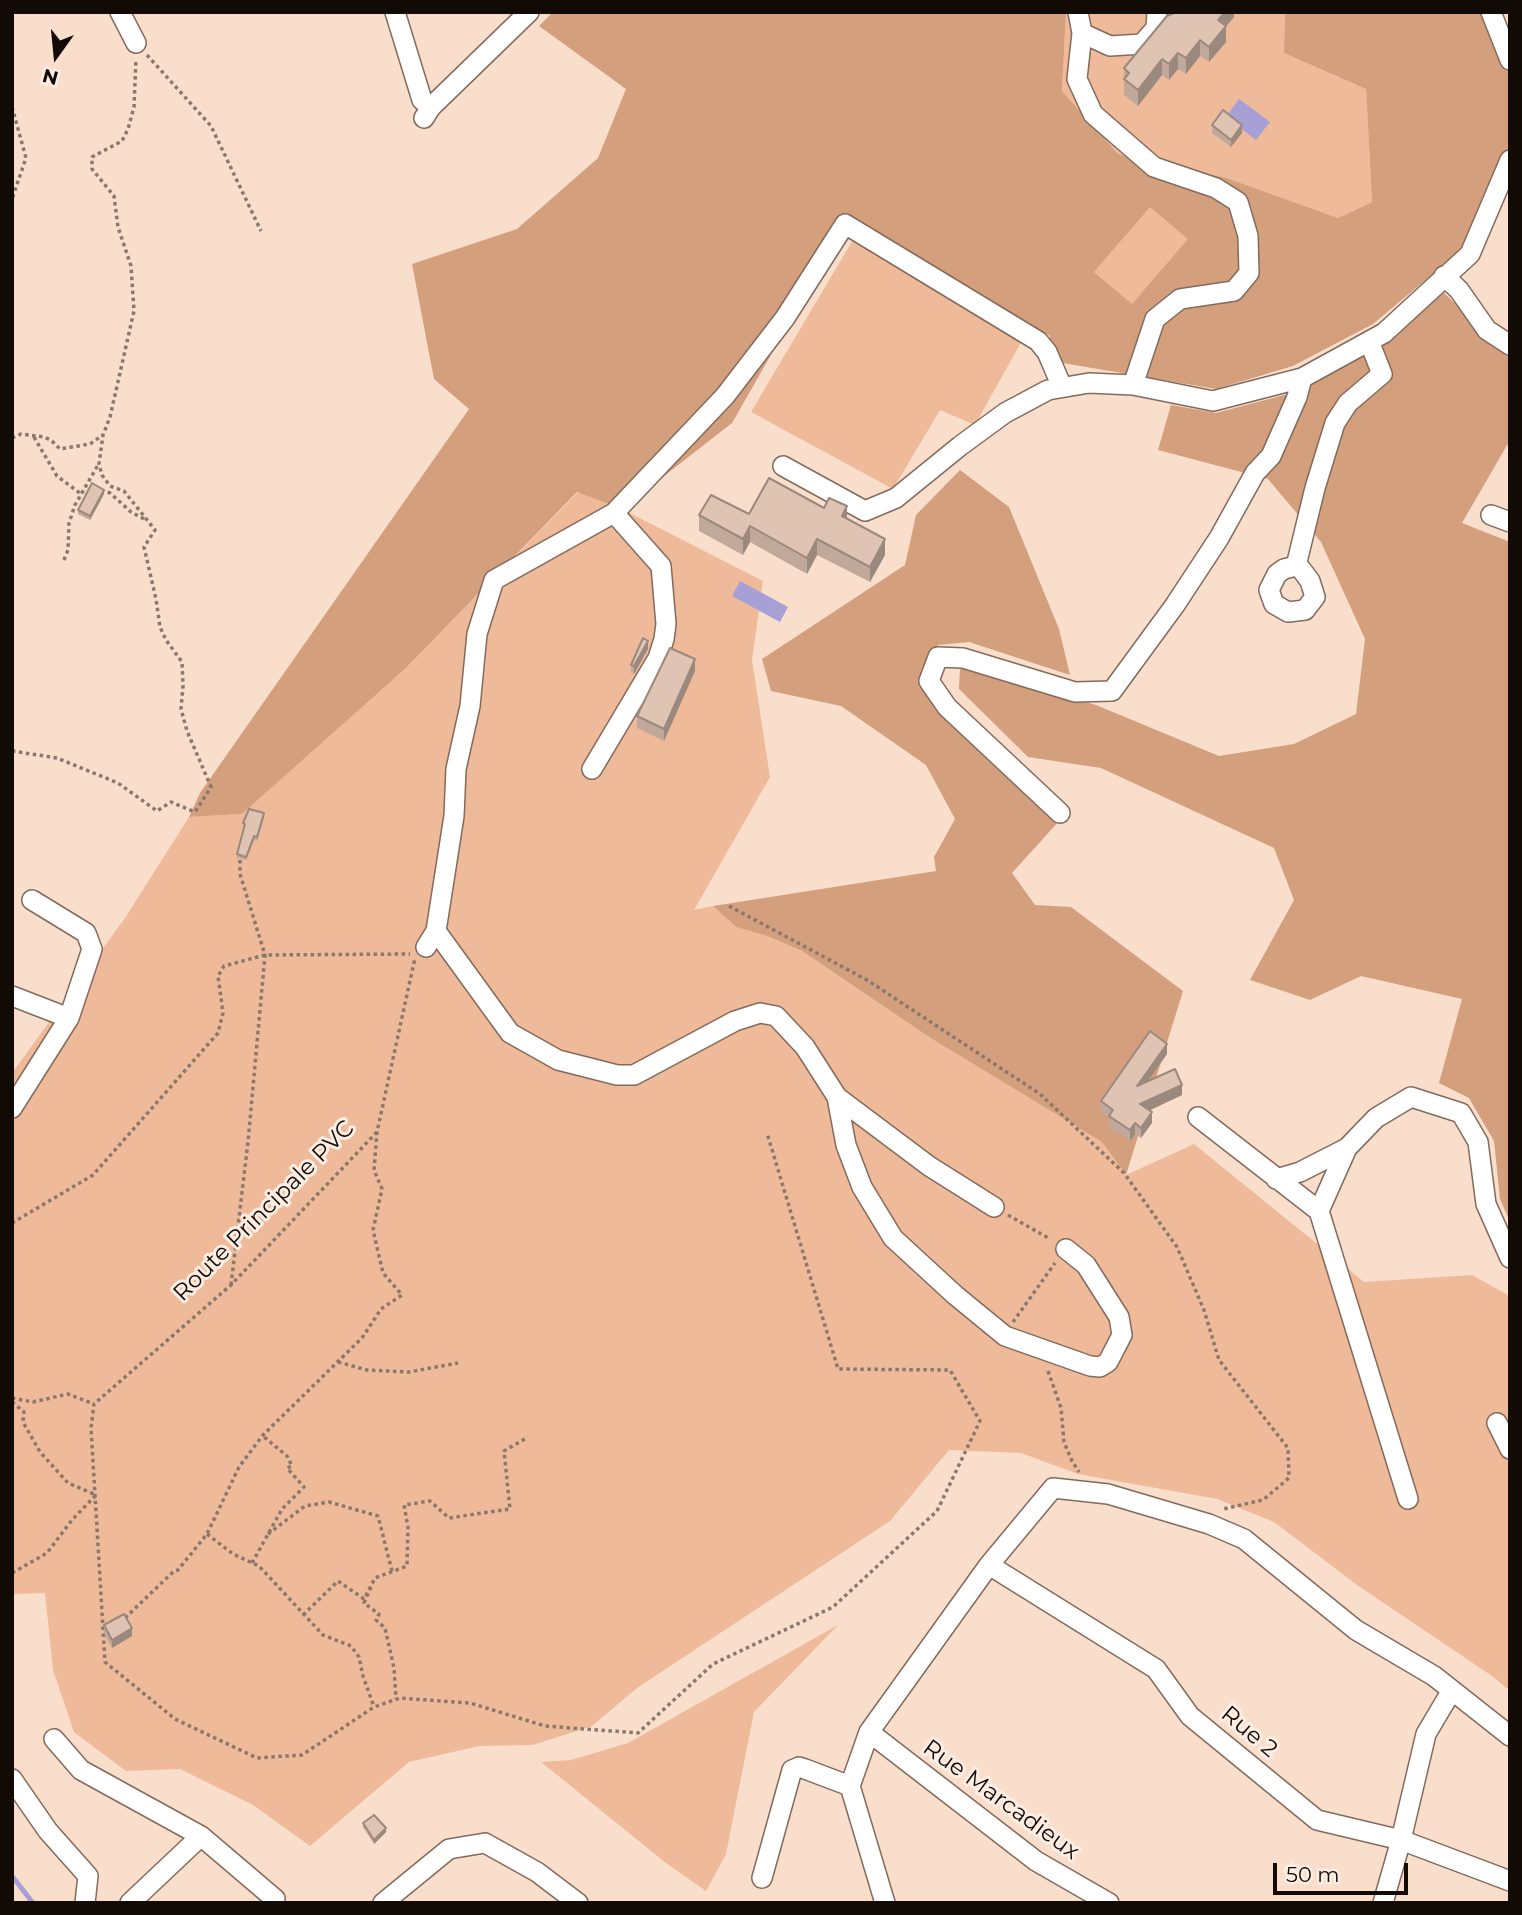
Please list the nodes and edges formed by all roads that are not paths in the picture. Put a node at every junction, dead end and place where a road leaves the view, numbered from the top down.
1 (120, 12) edge
2 (395, 12) edge
3 (529, 12) edge
4 (1078, 12) edge
5 (1157, 12) edge
6 (1491, 12) edge
7 (1082, 33) junction
8 (136, 43) road end
9 (1510, 60) edge
10 (1510, 160) edge
11 (1444, 276) junction
12 (1369, 341) junction
13 (1510, 345) edge
14 (1301, 378) junction
15 (1133, 385) junction
16 (1062, 387) junction
17 (783, 466) dead end
18 (614, 513) junction
19 (1296, 566) dead end
20 (592, 769) dead end
21 (1060, 813) dead end
22 (32, 900) dead end
23 (12, 996) edge
24 (69, 1018) junction
25 (837, 1097) junction
26 (12, 1108) edge
27 (1198, 1117) dead end
28 (1346, 1148) junction
29 (1276, 1179) junction
30 (995, 1207) road end
31 (1319, 1211) junction
32 (1066, 1249) road end
33 (1510, 1258) edge
34 (1497, 1423) dead end
35 (1510, 1449) edge
36 (1408, 1499) dead end
37 (989, 1565) junction
38 (1452, 1690) junction
39 (869, 1732) junction
40 (1510, 1736) edge
41 (54, 1739) dead end
42 (12, 1779) edge
43 (850, 1786) junction
44 (201, 1836) junction
45 (1401, 1840) junction
46 (762, 1878) dead end
47 (1510, 1881) edge
48 (1074, 1884) junction
49 (275, 1899) dead end
50 (85, 1903) edge
51 (131, 1903) edge
52 (383, 1903) edge
53 (579, 1903) edge
54 (885, 1903) edge
55 (1095, 1903) edge
56 (1109, 1903) edge
57 (1383, 1903) edge

1 - 8 street
2 - 3 street
4 - 7 street
5 - 7 street
6 - 9 street
7 - 15 street
10 - 11 street
11 - 12 street
11 - 13 street
12 - 14 street
12 - 19 street
14 - 15 street
14 - 21 street
15 - 16 street
16 - 17 street
16 - 18 street
18 - 20 street
18 - 25 street
22 - 24 street
23 - 24 street
24 - 26 street
25 - 30 street
25 - 32 street
27 - 29 street
28 - 29 street
28 - 31 street
28 - 33 street
29 - 31 street
31 - 36 street
34 - 35 street
37 - 38 street
37 - 39 street
37 - 45 street, Rue 2
38 - 40 street
38 - 45 street
39 - 43 street
39 - 48 street, Rue Marcadieux
41 - 44 street
42 - 50 street
43 - 46 street
43 - 54 street
44 - 49 street
44 - 51 street
45 - 47 street, Rue 2
45 - 57 street
48 - 55 street
48 - 56 street, Rue Marcadieux
52 - 53 street

